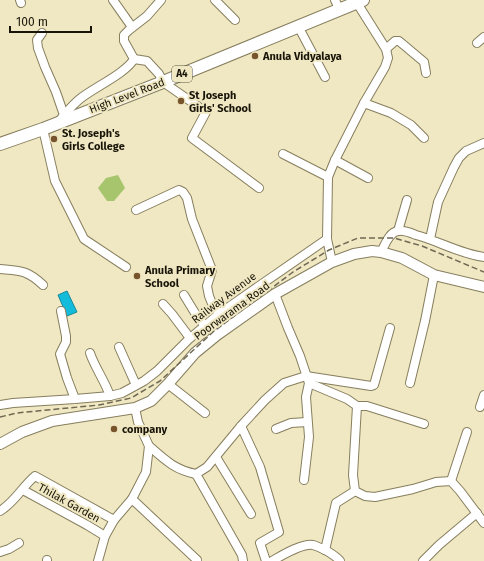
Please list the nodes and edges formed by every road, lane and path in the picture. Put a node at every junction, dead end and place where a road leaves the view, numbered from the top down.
1 (113, 0) edge
2 (161, 0) edge
3 (215, 0) edge
4 (360, 1) edge
5 (337, 5) edge
6 (235, 20) dead end
7 (298, 26) junction
8 (132, 27) junction
9 (42, 33) dead end
10 (386, 49) junction
11 (134, 59) junction
12 (426, 74) dead end
13 (325, 77) dead end
14 (163, 82) junction
15 (364, 103) junction
16 (60, 119) junction
17 (43, 128) junction
18 (0, 138) edge
19 (424, 138) dead end
20 (14, 139) junction
21 (484, 143) edge
22 (0, 144) edge
23 (0, 150) edge
24 (283, 154) dead end
25 (335, 160) junction
26 (328, 177) junction
27 (368, 178) dead end
28 (259, 188) dead end
29 (407, 200) dead end
30 (136, 210) dead end
31 (398, 231) junction
32 (430, 238) junction
33 (327, 239) junction
34 (382, 252) junction
35 (484, 257) edge
36 (332, 262) junction
37 (126, 267) dead end
38 (0, 269) edge
39 (434, 275) junction
40 (43, 285) dead end
41 (484, 287) edge
42 (275, 294) junction
43 (184, 295) dead end
44 (163, 304) dead end
45 (61, 311) dead end
46 (220, 314) junction
47 (205, 326) junction
48 (390, 328) dead end
49 (190, 338) junction
50 (119, 347) dead end
51 (90, 353) dead end
52 (307, 379) junction
53 (410, 383) dead end
54 (168, 384) junction
55 (136, 385) junction
56 (484, 395) edge
57 (110, 396) junction
58 (75, 399) junction
59 (0, 405) edge
60 (357, 406) junction
61 (480, 407) dead end
62 (135, 408) junction
63 (205, 413) dead end
64 (307, 422) junction
65 (424, 424) dead end
66 (241, 426) junction
67 (276, 429) dead end
68 (466, 432) dead end
69 (0, 444) edge
70 (149, 446) junction
71 (216, 456) junction
72 (196, 474) junction
73 (304, 480) dead end
74 (451, 481) junction
75 (23, 490) junction
76 (355, 491) junction
77 (132, 499) junction
78 (0, 511) edge
79 (476, 512) junction
80 (251, 514) dead end
81 (114, 520) junction
82 (484, 523) edge
83 (105, 536) junction
84 (19, 543) dead end
85 (325, 550) junction
86 (0, 552) edge
87 (197, 560) edge
88 (338, 560) edge
89 (98, 561) edge
90 (243, 561) edge
91 (266, 561) edge
92 (272, 561) edge
93 (423, 561) edge

1 - 8 street
2 - 8 street
3 - 6 street
4 - 5 highway, High Level Road / A4
4 - 10 street
5 - 7 highway, High Level Road / A4
7 - 13 street
7 - 14 highway, High Level Road / A4
8 - 11 street
9 - 16 street
10 - 12 street
10 - 15 street
11 - 14 street
11 - 16 street
14 - 16 highway, High Level Road / A4
14 - 28 street
15 - 19 street
15 - 25 street
16 - 17 highway, High Level Road / A4
17 - 20 highway, High Level Road / A4
17 - 37 street
18 - 20 highway, A4
20 - 22 highway, High Level Road / A4
20 - 23 highway, A4
21 - 32 street
24 - 26 street
25 - 26 street
25 - 27 street
26 - 33 street
29 - 31 street
30 - 46 street
31 - 32 street
31 - 34 street
32 - 35 street
33 - 36 street
33 - 46 street, Railway Avenue
34 - 36 main road, Poorwarama Road
34 - 39 main road, Poorwarama Road
36 - 42 main road, Poorwarama Road
38 - 40 street
39 - 41 main road, Poorwarama Road
39 - 53 street
42 - 52 street
42 - 54 main road, Poorwarama Road
43 - 47 street
44 - 49 street
45 - 58 street
46 - 47 street, Railway Avenue
47 - 49 street, Railway Avenue
48 - 52 street
49 - 55 street, Railway Avenue
50 - 55 street
51 - 57 street
52 - 60 street
52 - 64 street
52 - 66 street
54 - 62 main road, Poorwarama Road
54 - 63 street
55 - 57 street, Railway Avenue
56 - 61 street
57 - 58 street, Railway Avenue
58 - 59 street, Railway Avenue
60 - 65 street
60 - 76 street
62 - 69 main road, Poorwarama Road
62 - 70 street
64 - 67 street
64 - 73 street
66 - 71 street
66 - 91 street
68 - 74 street
70 - 72 street
70 - 77 street
71 - 72 street
71 - 80 street
72 - 90 street
74 - 76 street
74 - 79 street
75 - 78 street
75 - 81 street
75 - 83 street, Thilak Garden
76 - 85 street
77 - 81 street
77 - 87 street
79 - 82 street
79 - 93 street
81 - 83 street
83 - 89 street
84 - 86 street
85 - 88 street
85 - 92 street

